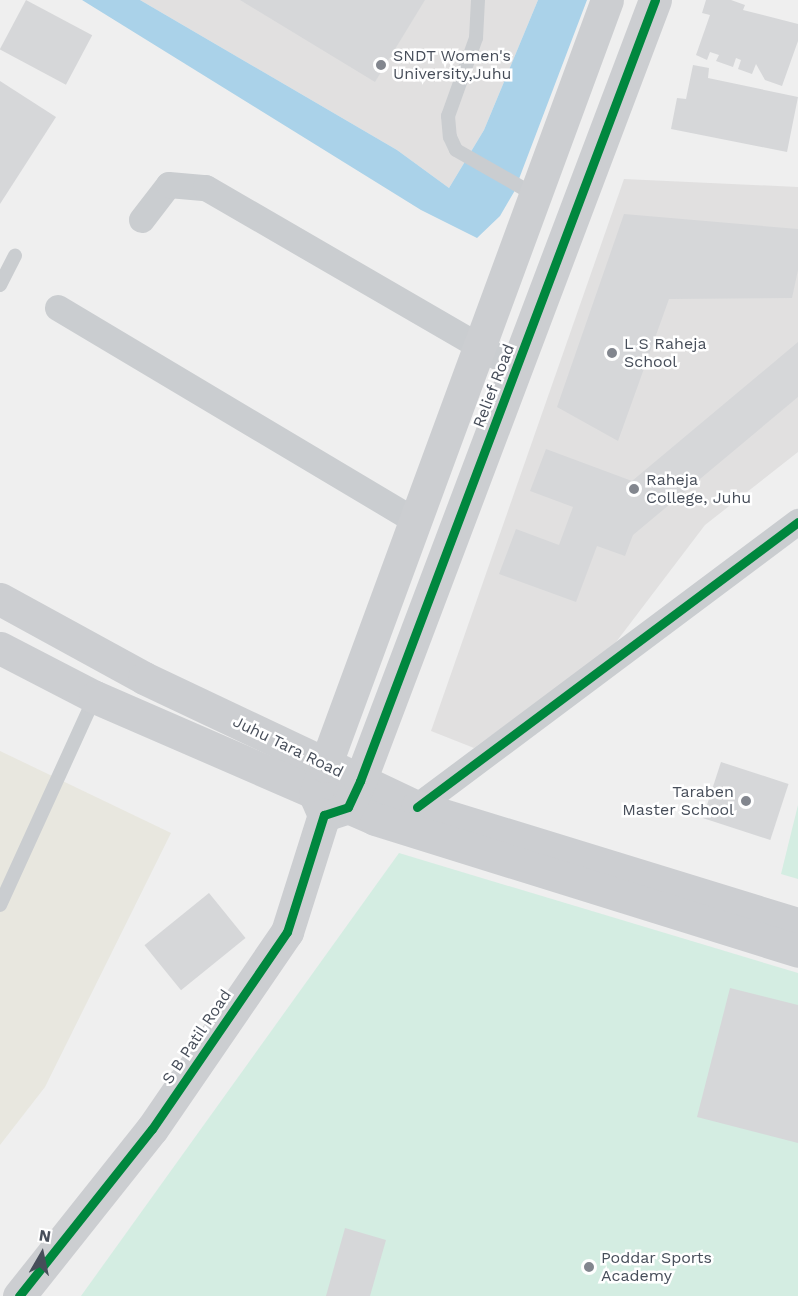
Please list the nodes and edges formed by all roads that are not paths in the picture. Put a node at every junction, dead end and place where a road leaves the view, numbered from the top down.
1 (478, 0) edge
2 (607, 0) edge
3 (655, 0) edge
4 (536, 195) junction
5 (142, 220) dead end
6 (15, 256) dead end
7 (0, 285) edge
8 (58, 309) dead end
9 (482, 345) junction
10 (517, 368) junction
11 (416, 521) junction
12 (798, 522) edge
13 (387, 597) junction
14 (0, 599) edge
15 (426, 610) junction
16 (0, 648) edge
17 (95, 697) junction
18 (334, 793) junction
19 (417, 807) junction
20 (0, 903) edge
21 (798, 924) edge
22 (798, 951) edge
23 (19, 1296) edge

1 - 4 lane
2 - 4 street, Relief Road
3 - 10 street, Relief Road
4 - 9 street, Relief Road
5 - 9 street
6 - 7 lane
8 - 11 street
9 - 10 street
9 - 11 street, Relief Road
10 - 15 street, Relief Road
11 - 13 street, Relief Road
12 - 19 street
13 - 15 street
13 - 18 street, Relief Road
14 - 18 street, Juhu Tara Road
15 - 18 street, Relief Road
16 - 17 street, Juhu Tara Road
17 - 18 street, Juhu Tara Road
17 - 20 lane
18 - 19 street, Juhu Tara Road
18 - 22 street, Juhu Tara Road
18 - 23 street, S B Patil Road
19 - 21 street, Juhu Tara Road

